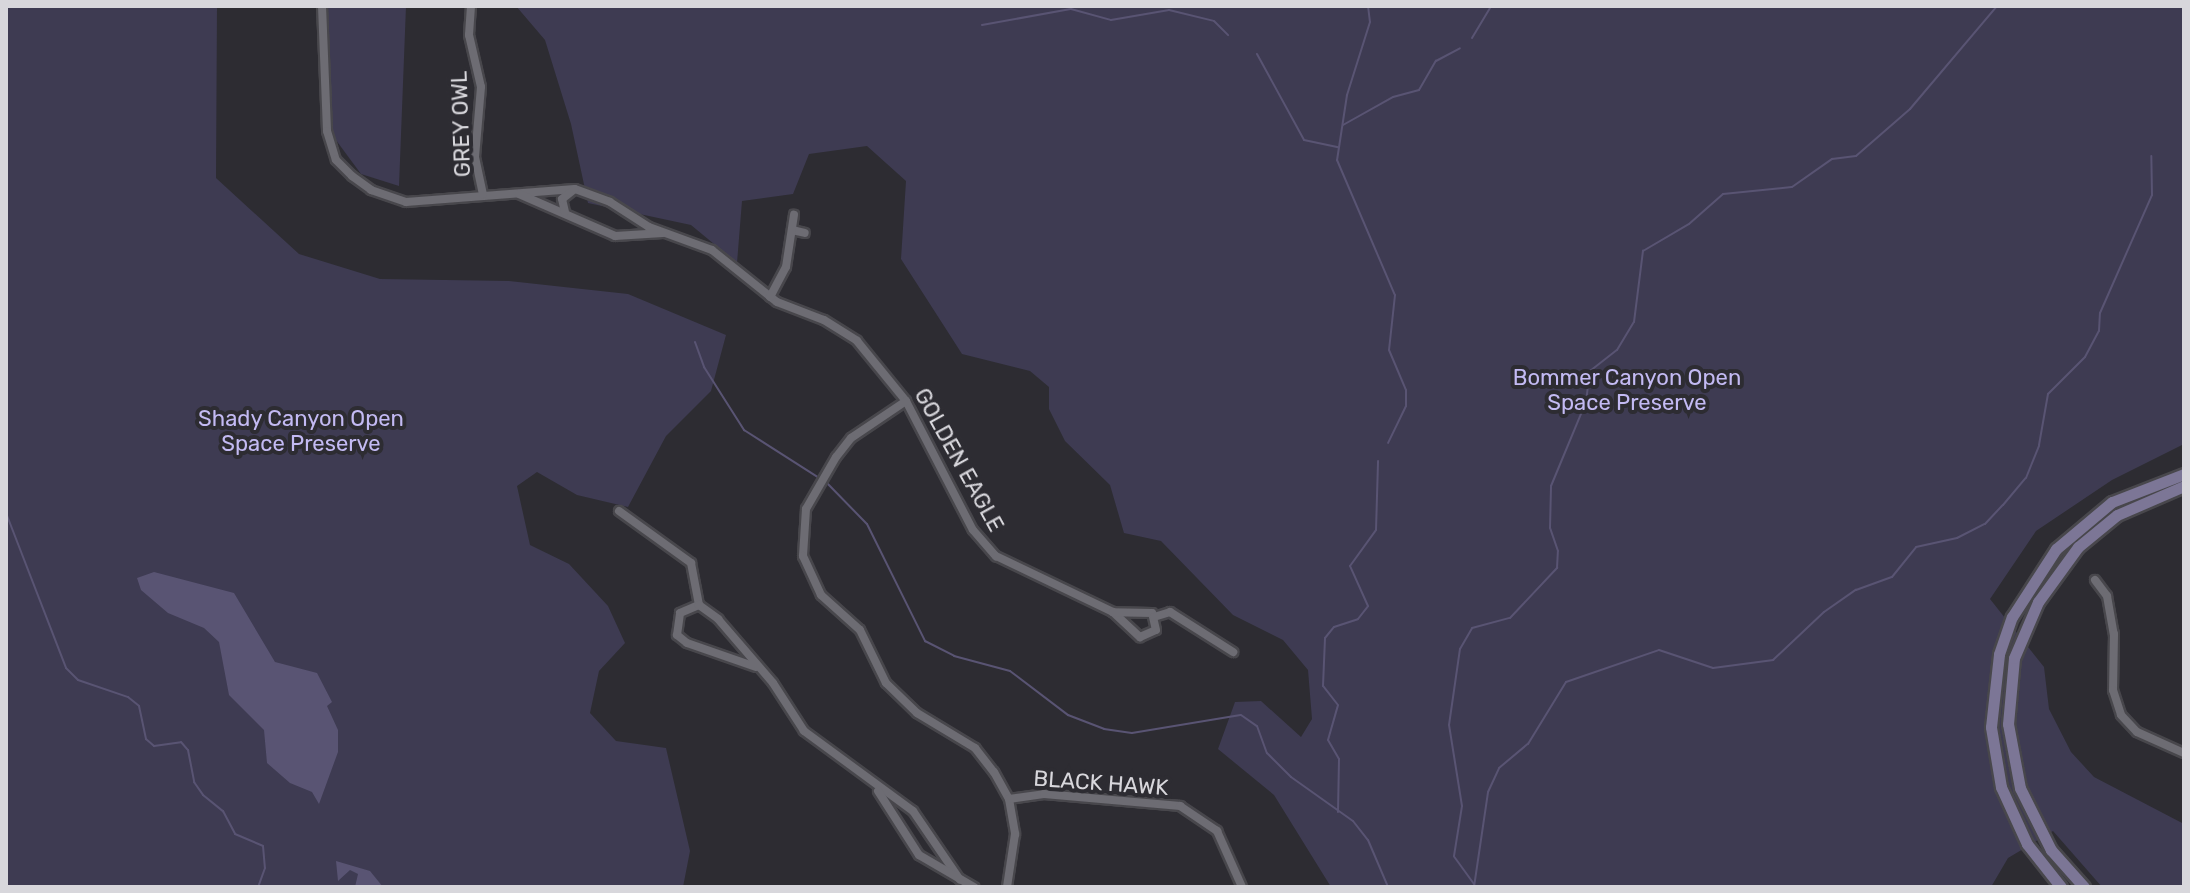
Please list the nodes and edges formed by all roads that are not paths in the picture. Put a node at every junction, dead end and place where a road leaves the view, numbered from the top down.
1 (322, 6) edge
2 (471, 6) edge
3 (575, 189) junction
4 (511, 192) junction
5 (483, 194) junction
6 (794, 215) dead end
7 (567, 216) junction
8 (792, 230) junction
9 (668, 232) junction
10 (805, 233) dead end
11 (770, 297) junction
12 (906, 401) junction
13 (2184, 474) edge
14 (2184, 486) edge
15 (619, 511) dead end
16 (2095, 580) dead end
17 (699, 605) junction
18 (1113, 612) junction
19 (1154, 617) junction
20 (1233, 652) dead end
21 (756, 667) junction
22 (2184, 753) edge
23 (873, 784) junction
24 (1009, 799) junction
25 (960, 880) junction
26 (974, 887) edge
27 (1007, 887) edge
28 (1242, 887) edge
29 (2061, 887) edge
30 (2084, 887) edge

1 - 5 street, GOLDEN EAGLE
2 - 5 street, GREY OWL
3 - 4 street, GOLDEN EAGLE
3 - 7 street
3 - 9 street, GOLDEN EAGLE
4 - 5 street, GOLDEN EAGLE
4 - 7 street, GOLDEN EAGLE
6 - 8 street
7 - 9 street, GOLDEN EAGLE
8 - 10 street
8 - 11 street
9 - 11 street, GOLDEN EAGLE
11 - 12 street, GOLDEN EAGLE
12 - 18 street, GOLDEN EAGLE
12 - 24 street
13 - 29 street
14 - 30 street
15 - 17 street
16 - 22 street
17 - 21 street
17 - 21 street
18 - 19 street, GOLDEN EAGLE
18 - 19 street, GOLDEN EAGLE
19 - 20 street
21 - 23 street
23 - 25 street
23 - 25 street
24 - 27 street
24 - 28 street, BLACK HAWK
25 - 26 street

